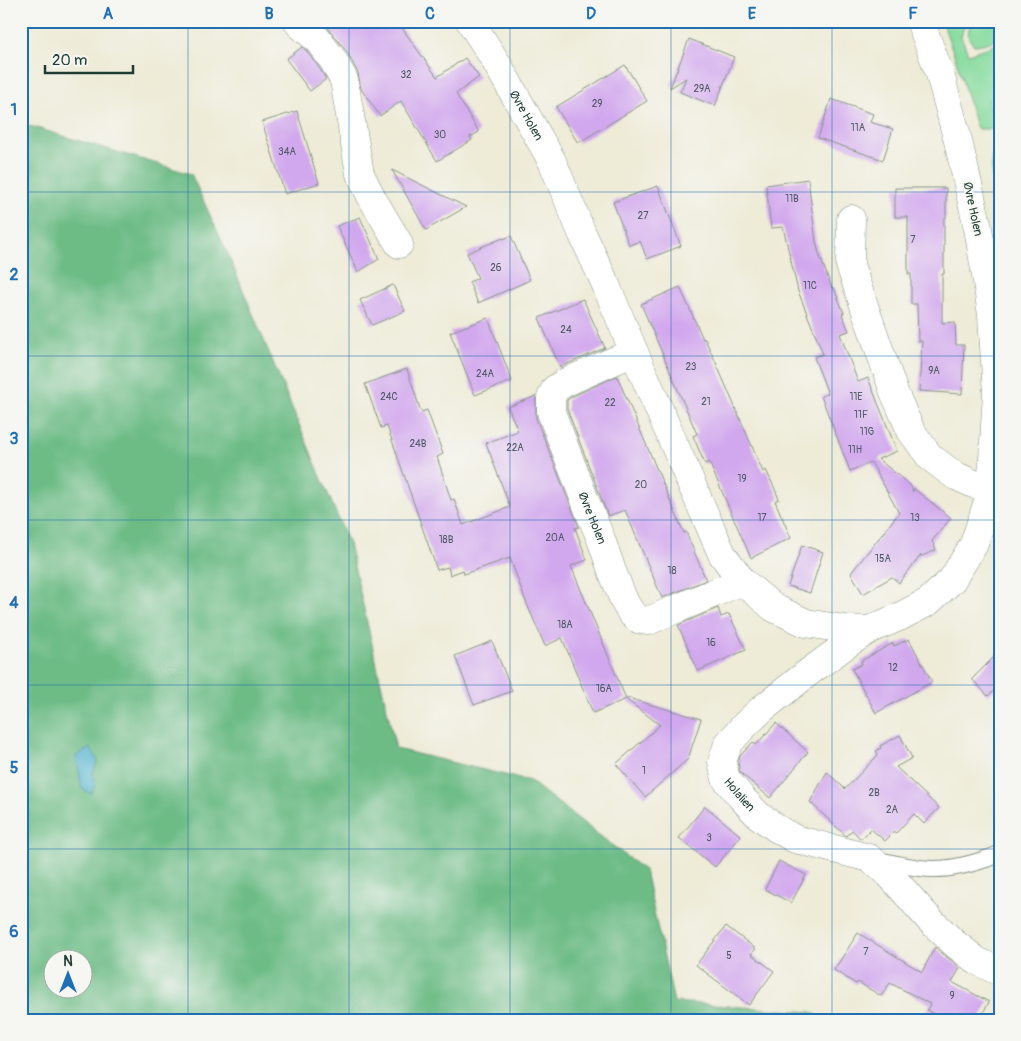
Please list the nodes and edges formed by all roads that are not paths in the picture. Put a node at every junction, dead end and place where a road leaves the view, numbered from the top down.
1 (297, 21) edge
2 (470, 21) edge
3 (920, 21) edge
4 (851, 219) dead end
5 (399, 244) dead end
6 (996, 314) edge
7 (634, 352) junction
8 (998, 393) edge
9 (995, 495) edge
10 (742, 581) junction
11 (806, 623) junction
12 (869, 630) junction
13 (809, 672) junction
14 (1000, 854) edge
15 (869, 858) junction
16 (1000, 972) edge

1 - 5 street
2 - 7 street, Øvre Holen
3 - 6 street, Øvre Holen
4 - 9 street
6 - 8 street, Øvre Holen
7 - 10 street, Øvre Holen
7 - 10 street, Øvre Holen
8 - 9 street, Øvre Holen
9 - 12 street, Øvre Holen
10 - 11 street, Øvre Holen
11 - 12 street, Øvre Holen
11 - 13 street
12 - 13 street, Holalien
13 - 15 street, Holalien
14 - 15 lane, Holalien
15 - 16 street, Holalien

